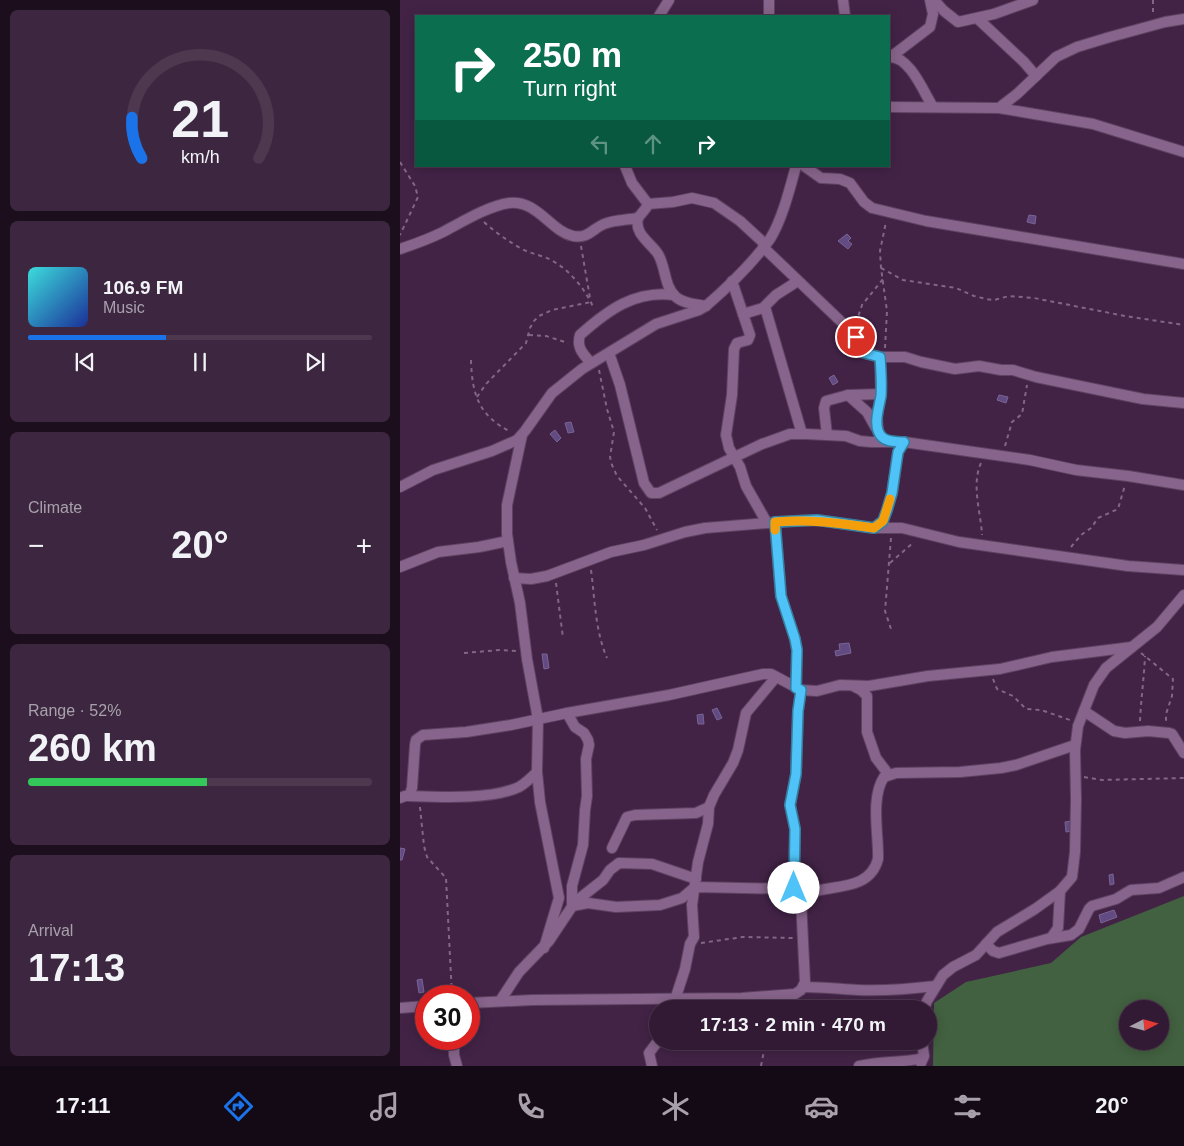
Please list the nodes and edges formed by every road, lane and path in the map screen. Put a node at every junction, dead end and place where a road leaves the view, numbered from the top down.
1 (669, 0) edge
2 (769, 0) edge
3 (843, 0) edge
4 (932, 0) edge
5 (1033, 0) edge
6 (1153, 0) edge
7 (1184, 10) edge
8 (660, 15) edge
9 (768, 15) edge
10 (845, 15) edge
11 (976, 18) junction
12 (1184, 19) edge
13 (1165, 22) junction
14 (1151, 25) junction
15 (890, 56) edge
16 (1036, 76) junction
17 (890, 107) edge
18 (933, 107) junction
19 (1000, 108) junction
20 (1183, 152) edge
21 (400, 162) edge
22 (625, 167) edge
23 (796, 167) edge
24 (805, 167) edge
25 (648, 204) junction
26 (888, 212) junction
27 (477, 215) junction
28 (638, 218) junction
29 (400, 235) edge
30 (580, 236) junction
31 (764, 246) junction
32 (400, 249) edge
33 (1184, 264) edge
34 (881, 268) junction
35 (883, 279) junction
36 (732, 281) junction
37 (798, 281) junction
38 (674, 295) junction
39 (591, 300) junction
40 (706, 306) junction
41 (765, 307) junction
42 (743, 314) junction
43 (598, 319) junction
44 (1184, 325) edge
45 (853, 333) junction
46 (528, 336) junction
47 (578, 343) junction
48 (609, 353) junction
49 (882, 357) junction
50 (471, 360) dead end
51 (594, 362) junction
52 (1028, 375) junction
53 (881, 394) junction
54 (848, 395) junction
55 (476, 397) junction
56 (1184, 403) edge
57 (878, 432) junction
58 (802, 434) junction
59 (826, 435) junction
60 (521, 436) junction
61 (888, 441) junction
62 (904, 442) junction
63 (989, 454) junction
64 (1002, 456) junction
65 (733, 457) junction
66 (1128, 476) junction
67 (1184, 485) edge
68 (400, 487) edge
69 (771, 522) junction
70 (874, 528) junction
71 (892, 528) junction
72 (923, 534) junction
73 (662, 539) junction
74 (508, 540) junction
75 (985, 545) junction
76 (1061, 556) junction
77 (589, 561) junction
78 (889, 564) junction
79 (400, 567) edge
80 (1184, 570) edge
81 (555, 574) junction
82 (514, 578) junction
83 (1184, 595) edge
84 (892, 632) dead end
85 (563, 638) dead end
86 (1133, 647) junction
87 (526, 651) junction
88 (464, 654) dead end
89 (1144, 656) junction
90 (607, 658) dead end
91 (993, 670) junction
92 (776, 677) junction
93 (851, 685) junction
94 (798, 689) junction
95 (1084, 711) junction
96 (567, 713) junction
97 (538, 719) junction
98 (1078, 726) junction
99 (1138, 732) junction
100 (1166, 732) junction
101 (1075, 746) junction
102 (1184, 753) edge
103 (537, 772) junction
104 (889, 775) junction
105 (1075, 775) junction
106 (1184, 778) edge
107 (404, 797) edge
108 (419, 797) junction
109 (709, 807) junction
110 (612, 848) dead end
111 (1184, 877) edge
112 (695, 883) junction
113 (794, 888) junction
114 (1060, 890) junction
115 (572, 906) junction
116 (802, 920) junction
117 (1051, 938) junction
118 (803, 939) junction
119 (690, 944) junction
120 (986, 944) junction
121 (544, 948) junction
122 (451, 985) edge
123 (936, 986) junction
124 (804, 987) junction
125 (675, 1000) edge
126 (728, 1000) edge
127 (927, 1000) edge
128 (500, 1001) junction
129 (480, 1003) edge
130 (649, 1004) edge
131 (415, 1007) edge
132 (400, 1008) edge
133 (454, 1050) edge
134 (652, 1050) edge
135 (764, 1050) edge
136 (923, 1050) edge
137 (921, 1062) edge
138 (457, 1066) edge
139 (652, 1066) edge
140 (761, 1066) edge
141 (859, 1066) edge

1 - 8 street
2 - 9 street
3 - 10 street
4 - 11 street
4 - 15 street
5 - 11 street
6 - 14 path
7 - 13 street
11 - 16 street
12 - 13 street
13 - 14 street
14 - 16 street
15 - 18 street
16 - 19 street
17 - 18 street
18 - 19 street
19 - 20 street
21 - 29 path
22 - 25 street
23 - 31 street
24 - 26 street
25 - 28 street
25 - 31 street
26 - 33 street
26 - 34 path
27 - 30 street
27 - 32 street
27 - 39 path
28 - 30 street
28 - 38 street
30 - 39 path
31 - 36 street
31 - 37 street
34 - 35 path
34 - 44 path
35 - 45 path
35 - 49 path
36 - 40 street
36 - 42 street
37 - 41 street
37 - 45 street
38 - 40 street
38 - 43 street
39 - 43 path
39 - 46 path
40 - 48 street
41 - 42 street
41 - 58 street
42 - 65 street
43 - 47 street
45 - 49 street
46 - 47 path
46 - 55 path
47 - 51 street
48 - 51 street
48 - 65 street
49 - 52 street
49 - 53 street
50 - 55 path
51 - 60 street
51 - 73 path
52 - 56 street
52 - 64 path
53 - 54 street
53 - 57 street
54 - 57 street
54 - 59 street
55 - 60 path
57 - 61 street
58 - 59 street
58 - 65 street
59 - 61 street
60 - 68 street
60 - 74 street
61 - 62 street
62 - 63 street
62 - 70 street
63 - 64 street
63 - 75 path
64 - 66 street
65 - 69 street
66 - 67 street
66 - 76 path
69 - 70 street
69 - 73 street
69 - 94 street
70 - 71 street
71 - 72 street
71 - 78 path
72 - 75 street
72 - 78 path
73 - 77 street
74 - 79 street
74 - 82 street
75 - 76 street
76 - 80 street
77 - 81 street
77 - 90 path
78 - 84 path
81 - 82 street
81 - 85 path
82 - 87 street
83 - 86 street
86 - 89 path
86 - 91 street
86 - 95 street
87 - 88 path
87 - 97 street
89 - 99 path
89 - 100 path
91 - 93 street
91 - 98 path
92 - 94 street
92 - 96 street
92 - 109 street
93 - 94 street
93 - 104 street
94 - 113 street
95 - 98 street
95 - 99 street
96 - 97 street
96 - 115 street
97 - 103 street
97 - 107 street
98 - 101 street
99 - 100 street
100 - 102 street
101 - 104 street
101 - 105 street
103 - 108 street
103 - 121 street
104 - 116 street
105 - 106 path
105 - 114 street
107 - 108 street
108 - 122 path
109 - 110 street
109 - 112 street
111 - 117 street
112 - 113 street
112 - 115 street
112 - 115 street
112 - 119 street
113 - 116 street
114 - 117 street
114 - 120 street
115 - 121 street
116 - 118 street
117 - 120 street
118 - 119 path
118 - 124 street
119 - 125 street
120 - 123 street
121 - 128 street
123 - 124 street
123 - 127 street
124 - 126 street
128 - 129 street
128 - 130 street
131 - 132 street
133 - 138 street
134 - 139 street
135 - 140 path
136 - 137 street
137 - 141 street

